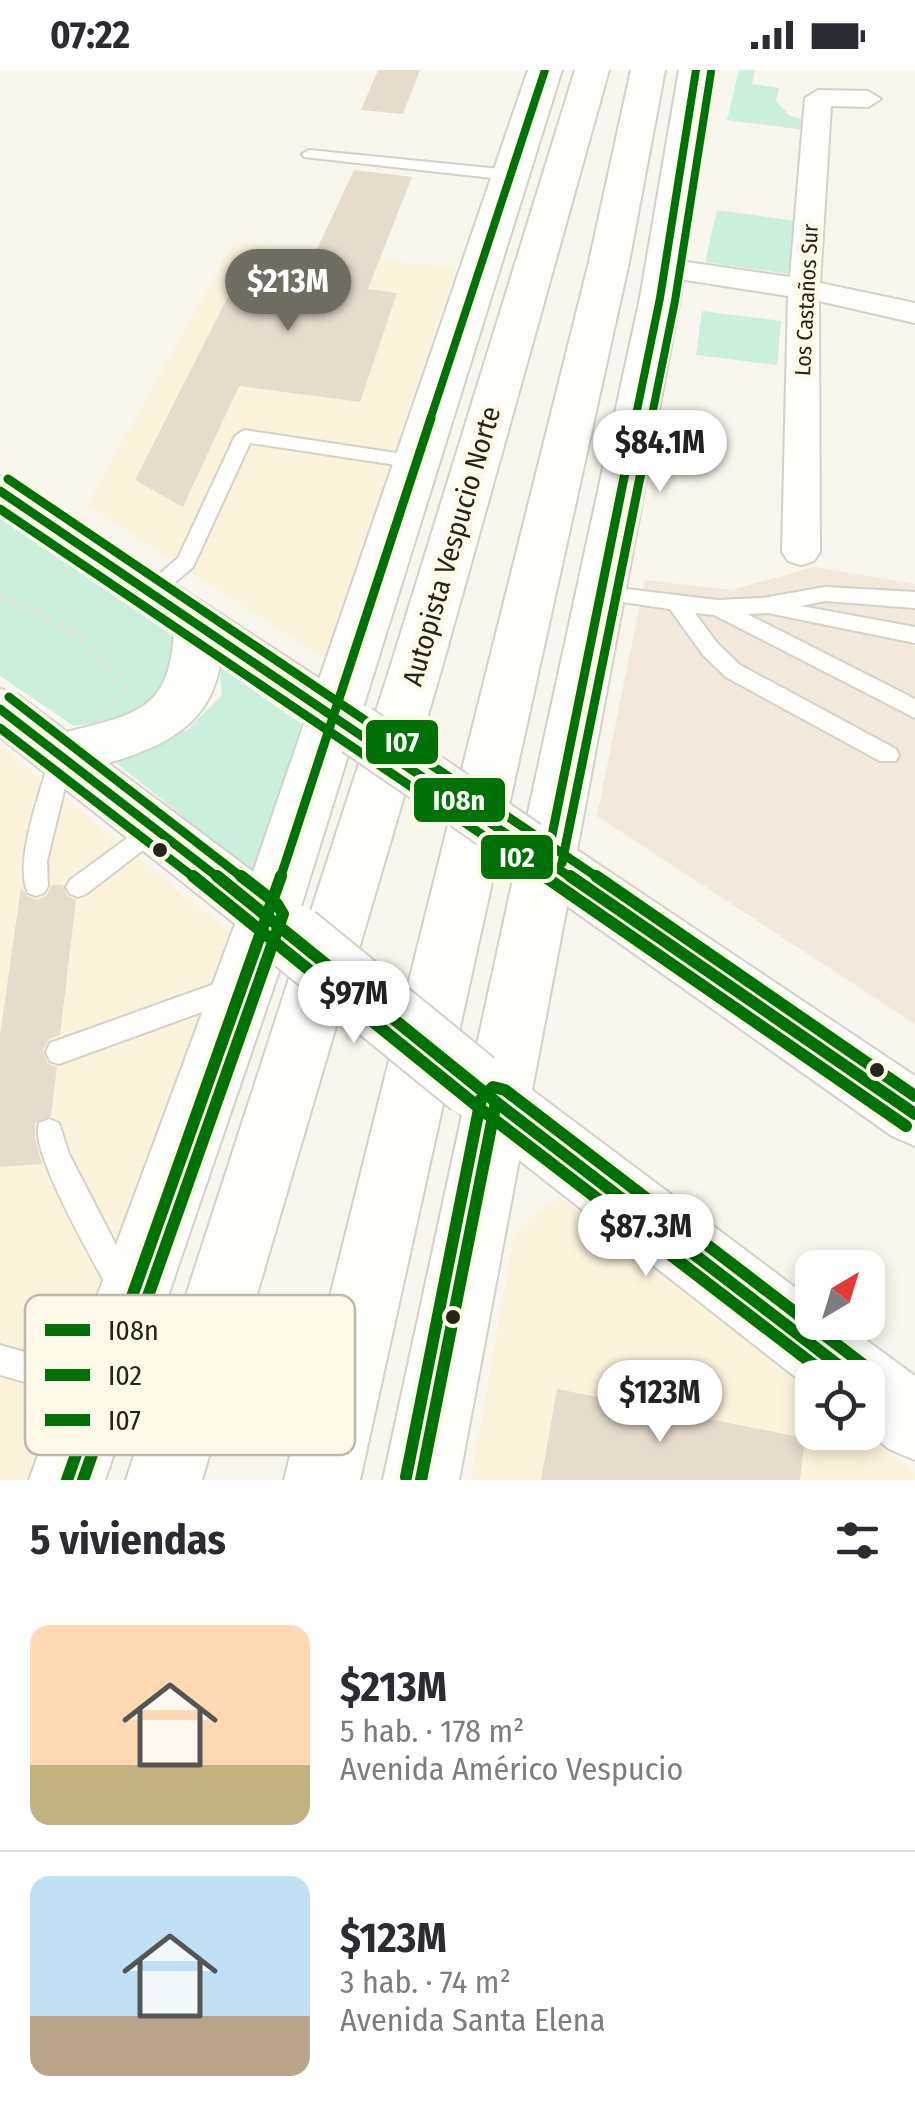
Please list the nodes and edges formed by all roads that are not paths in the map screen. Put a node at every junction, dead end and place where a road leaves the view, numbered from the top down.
1 (545, 70) edge
2 (592, 70) edge
3 (648, 70) edge
4 (660, 70) edge
5 (696, 70) edge
6 (868, 99) dead end
7 (641, 110) junction
8 (309, 154) dead end
9 (511, 174) junction
10 (663, 283) junction
11 (804, 298) junction
12 (902, 311) edge
13 (416, 462) junction
14 (0, 491) edge
15 (801, 552) dead end
16 (152, 592) junction
17 (602, 593) junction
18 (915, 600) edge
19 (678, 606) junction
20 (763, 606) junction
21 (717, 608) junction
22 (198, 623) junction
23 (915, 635) edge
24 (915, 710) edge
25 (6, 721) edge
26 (345, 722) junction
27 (62, 754) junction
28 (888, 755) dead end
29 (156, 827) junction
30 (536, 853) junction
31 (36, 886) dead end
32 (78, 887) dead end
33 (281, 927) junction
34 (242, 986) junction
35 (58, 1052) dead end
36 (485, 1093) junction
37 (915, 1114) edge
38 (50, 1132) dead end
39 (126, 1295) edge
40 (132, 1295) edge
41 (222, 1295) edge
42 (355, 1340) edge
43 (0, 1360) edge
44 (833, 1360) edge
45 (25, 1367) edge
46 (885, 1399) edge
47 (915, 1423) edge
48 (75, 1455) edge
49 (172, 1455) edge
50 (328, 1455) edge
51 (66, 1480) edge
52 (164, 1480) edge
53 (322, 1480) edge
54 (421, 1480) edge

1 - 9 main road
2 - 41 main road, Autopista Vespucio Norte
3 - 7 main road
4 - 7 main road
5 - 10 main road
6 - 11 street, Los Castaños Sur
7 - 42 main road
8 - 9 lane
9 - 13 main road
10 - 11 street
10 - 17 main road
11 - 12 street
11 - 15 street, Los Castaños Sur
13 - 16 lane
13 - 26 main road
14 - 16 street
16 - 22 street
17 - 19 lane
17 - 30 main road
18 - 20 lane
19 - 21 lane
19 - 28 lane
20 - 21 lane
20 - 23 lane
21 - 24 lane
22 - 26 street
22 - 27 street
25 - 27 street
26 - 30 main road, bridge
26 - 33 main road
27 - 29 street
27 - 31 lane
29 - 32 lane
29 - 33 street
30 - 36 main road
30 - 37 main road
33 - 34 main road
33 - 36 main road, bridge
34 - 35 lane
34 - 40 main road
36 - 44 main road
36 - 54 main road
38 - 39 lane
43 - 45 lane
46 - 47 main road
48 - 51 main road
49 - 52 main road, Autopista Vespucio Norte
50 - 53 main road

